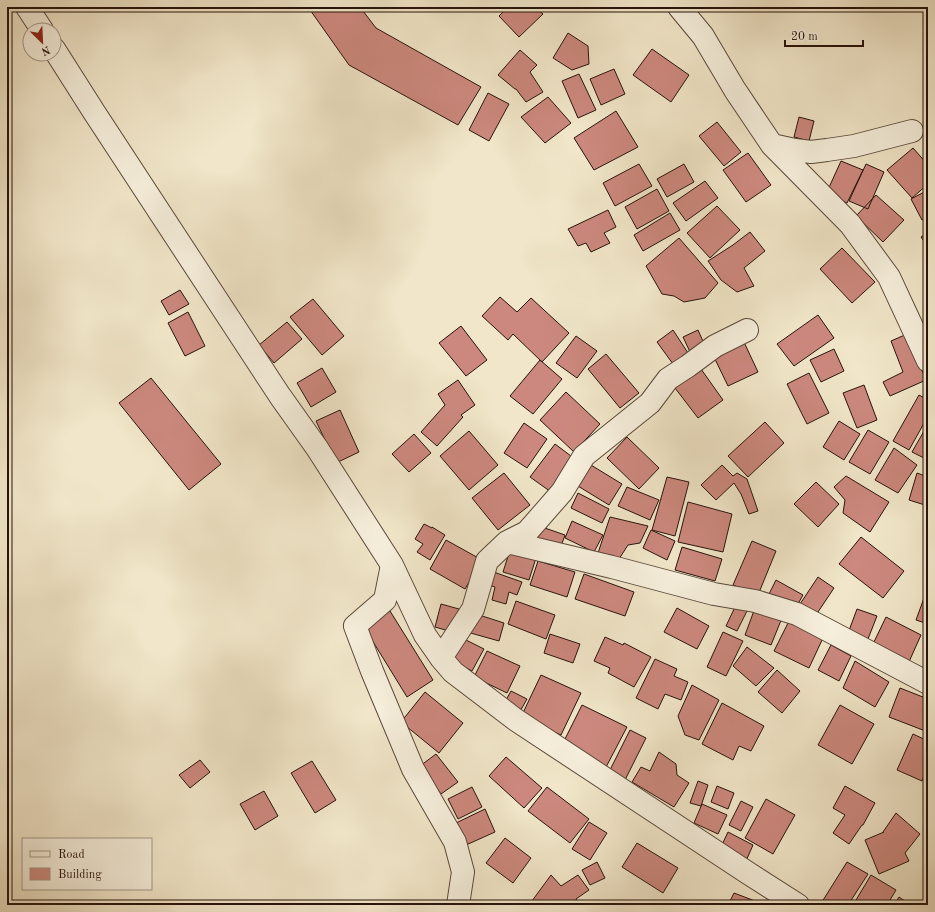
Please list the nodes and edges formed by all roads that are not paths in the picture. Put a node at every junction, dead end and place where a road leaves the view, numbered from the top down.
1 (27, 7) edge
2 (679, 7) edge
3 (37, 22) edge
4 (62, 62) edge
5 (912, 131) dead end
6 (772, 145) junction
7 (747, 330) dead end
8 (928, 361) edge
9 (507, 542) junction
10 (392, 565) junction
11 (441, 658) junction
12 (928, 683) edge
13 (458, 905) edge
14 (798, 905) edge

1 - 3 street
2 - 6 street
4 - 10 street
5 - 6 street
6 - 8 street
7 - 9 street
9 - 11 street
9 - 12 street
10 - 11 street
10 - 13 street
11 - 14 street

